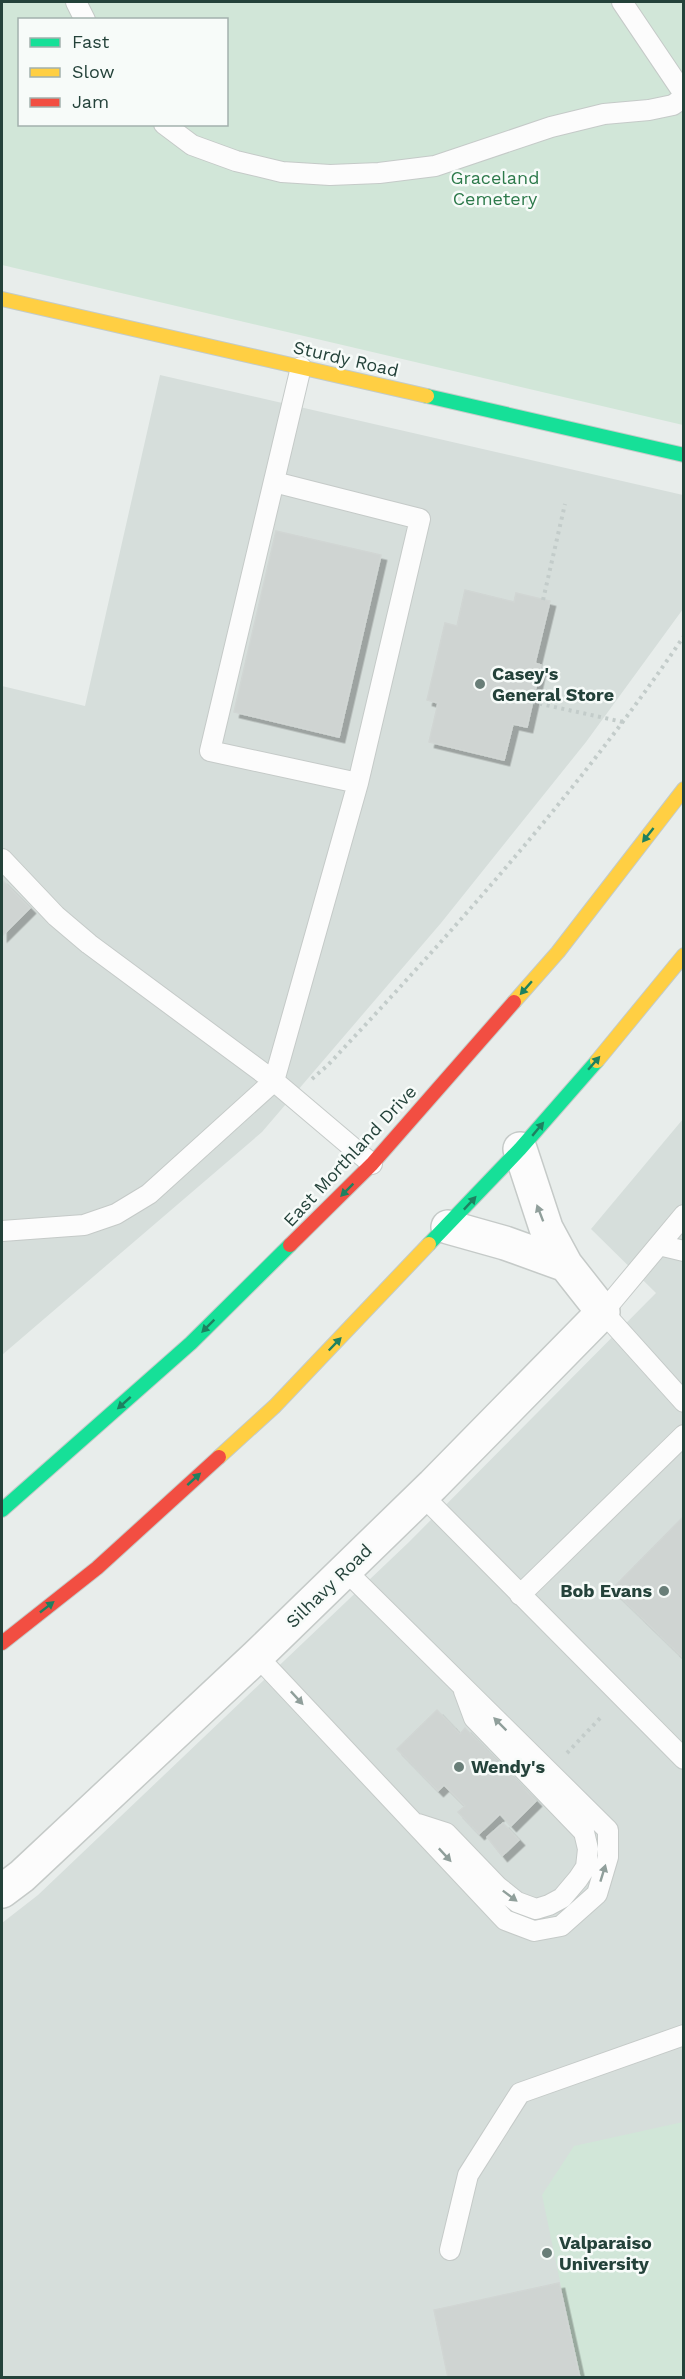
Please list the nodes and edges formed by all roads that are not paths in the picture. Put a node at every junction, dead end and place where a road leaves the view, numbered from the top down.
1 (76, 2) edge
2 (622, 2) edge
3 (84, 18) edge
4 (684, 96) edge
5 (167, 126) edge
6 (2, 299) edge
7 (301, 367) junction
8 (684, 454) edge
9 (274, 482) junction
10 (358, 783) junction
11 (684, 789) edge
12 (2, 859) edge
13 (684, 955) edge
14 (274, 1081) junction
15 (520, 1149) junction
16 (372, 1164) junction
17 (684, 1215) edge
18 (448, 1227) junction
19 (2, 1230) edge
20 (659, 1245) junction
21 (684, 1251) edge
22 (566, 1265) junction
23 (603, 1312) junction
24 (684, 1402) edge
25 (684, 1435) edge
26 (422, 1495) junction
27 (2, 1510) edge
28 (345, 1570) junction
29 (520, 1595) junction
30 (2, 1643) edge
31 (257, 1656) junction
32 (463, 1687) junction
33 (684, 1759) edge
34 (415, 1823) junction
35 (2, 1891) edge
36 (684, 2035) edge
37 (450, 2250) dead end

1 - 3 lane
2 - 4 lane
4 - 5 lane
6 - 7 main road, Sturdy Road
7 - 8 main road, Sturdy Road
7 - 9 lane
9 - 10 lane
9 - 10 lane
10 - 14 lane
11 -> 16 main road, East Morthland Drive
12 - 14 lane
15 -> 13 main road
14 - 16 lane
14 - 19 lane
18 -> 15 main road
22 -> 15 street
16 -> 27 main road, East Morthland Drive
17 - 20 lane
18 - 22 street
30 -> 18 main road
20 - 21 lane
20 - 23 lane
22 - 23 street
23 - 24 lane
23 - 26 street, Silhavy Road
25 - 29 lane
26 - 28 street, Silhavy Road
26 - 29 lane
28 - 31 street, Silhavy Road
28 - 32 lane
29 - 33 lane
31 -> 34 lane
31 - 35 street, Silhavy Road
34 -> 32 lane
34 -> 32 lane
36 - 37 lane

